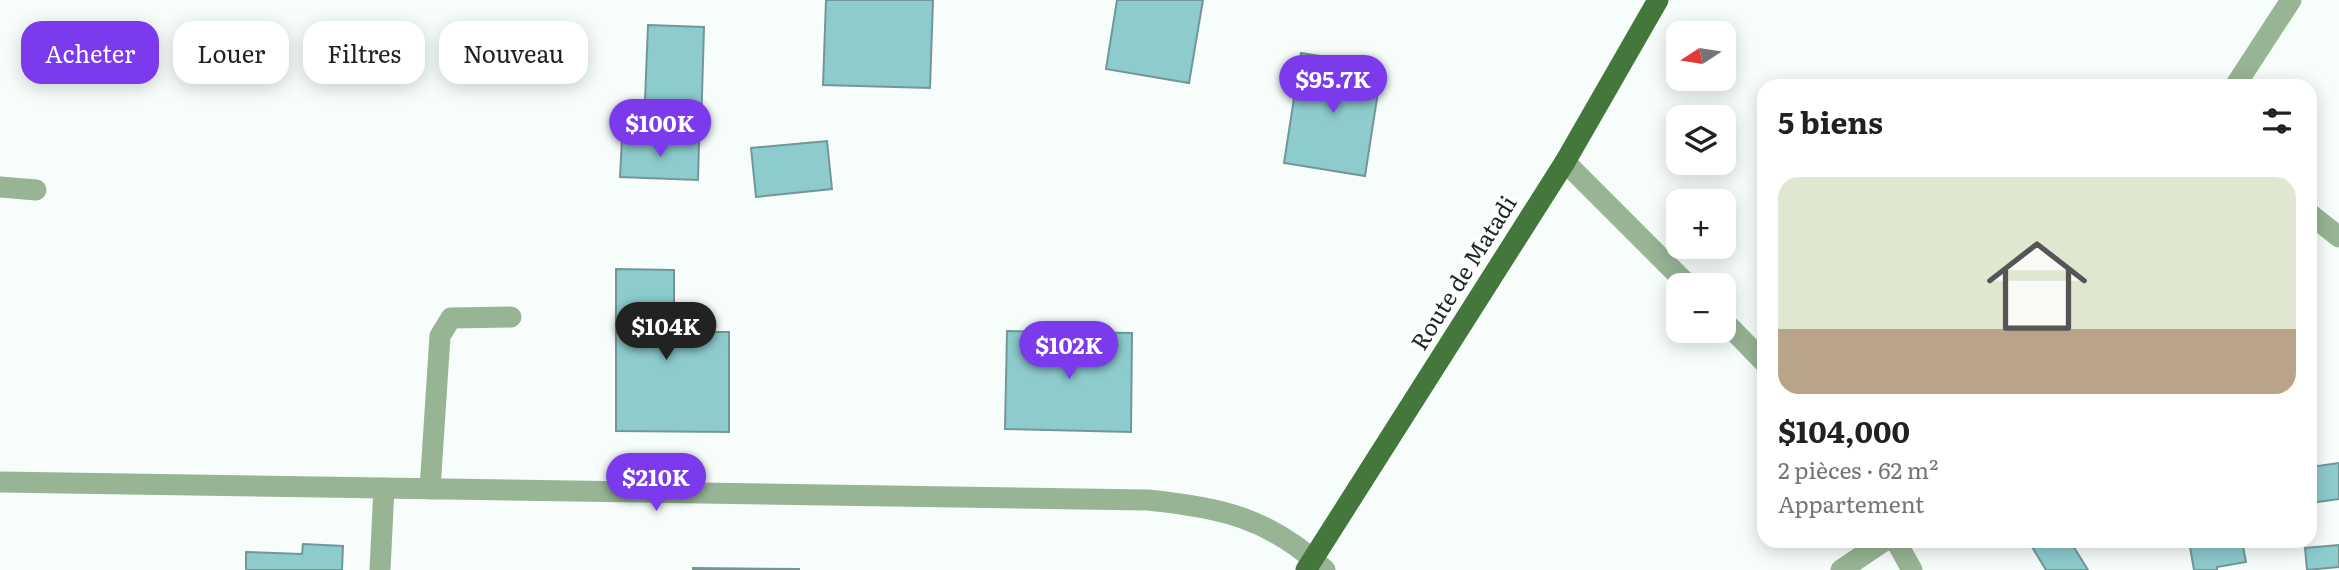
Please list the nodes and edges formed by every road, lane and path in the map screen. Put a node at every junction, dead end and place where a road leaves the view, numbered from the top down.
1 (1658, 0) edge
2 (2291, 0) edge
3 (2240, 79) edge
4 (1565, 162) junction
5 (0, 187) edge
6 (36, 190) dead end
7 (2317, 220) edge
8 (2339, 237) edge
9 (1676, 273) edge
10 (511, 317) dead end
11 (1736, 333) edge
12 (1757, 355) edge
13 (0, 482) edge
14 (384, 488) junction
15 (430, 489) junction
16 (1874, 548) edge
17 (1900, 548) edge
18 (1315, 566) edge
19 (380, 570) edge
20 (1841, 570) edge
21 (1912, 570) edge

1 - 4 main road, Route de Matadi
2 - 3 street
4 - 9 street
4 - 18 main road, Route de Matadi
5 - 6 street
7 - 8 street
10 - 15 street
11 - 12 street
13 - 14 street
14 - 15 street
14 - 19 street
15 - 18 street
16 - 20 street
17 - 21 street

